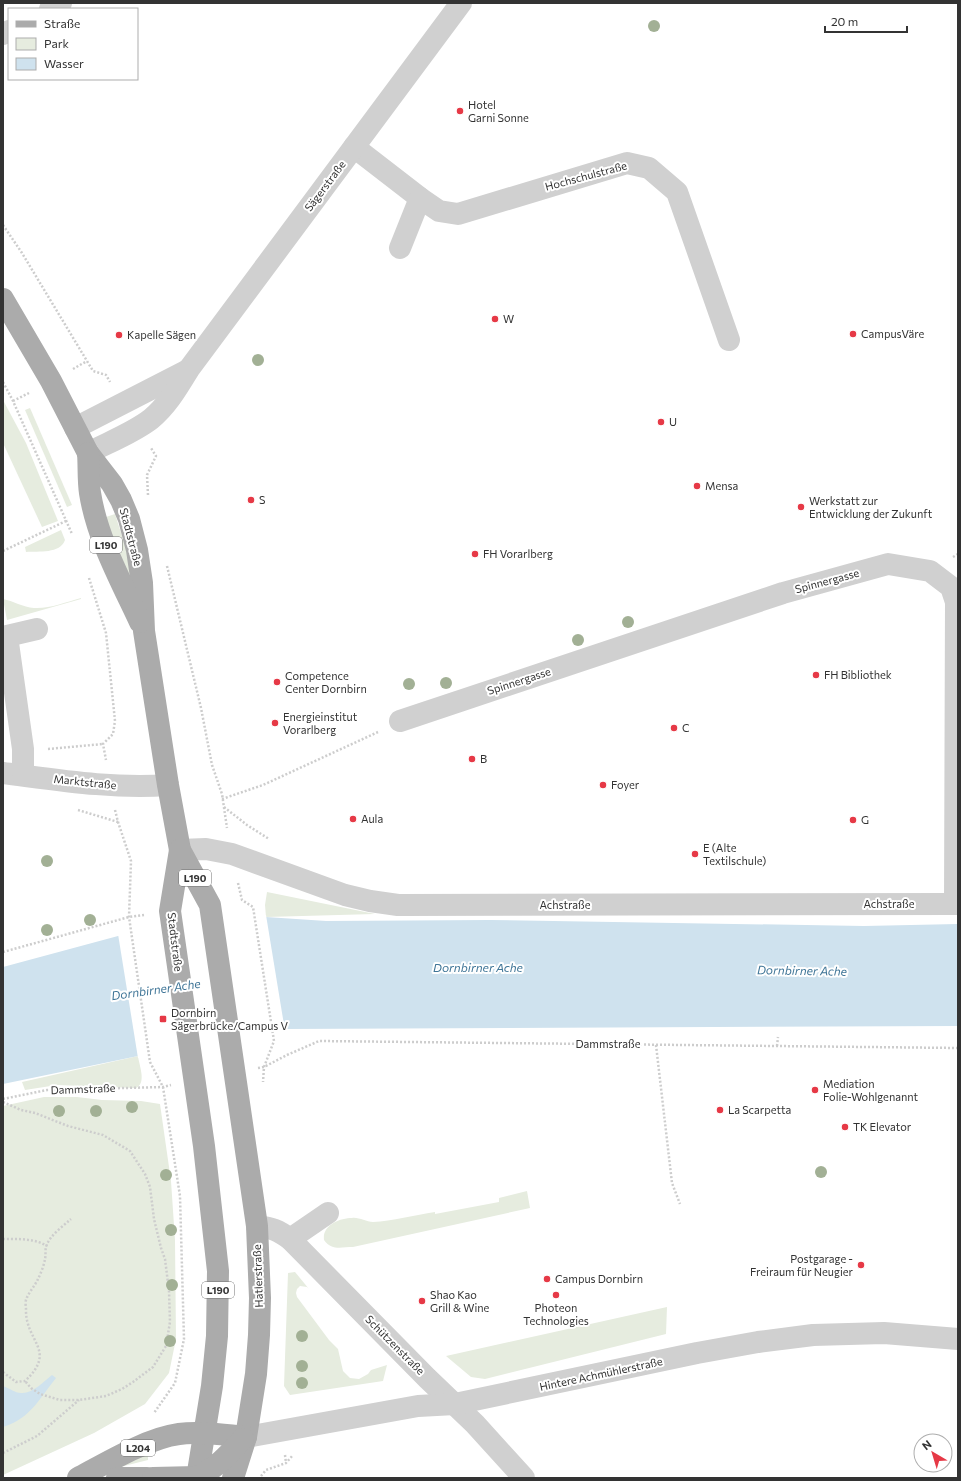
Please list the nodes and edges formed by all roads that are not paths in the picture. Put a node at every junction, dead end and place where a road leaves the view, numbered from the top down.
1 (61, 3) edge
2 (461, 3) edge
3 (52, 8) edge
4 (354, 147) junction
5 (420, 198) junction
6 (400, 248) dead end
7 (3, 299) edge
8 (729, 340) dead end
9 (189, 370) junction
10 (75, 428) junction
11 (88, 453) junction
12 (37, 629) dead end
13 (144, 631) junction
14 (400, 721) road end
15 (13, 774) edge
16 (168, 785) junction
17 (180, 850) junction
18 (956, 904) edge
19 (234, 1073) joint
20 (328, 1213) dead end
21 (257, 1226) junction
22 (290, 1239) junction
23 (958, 1339) edge
24 (455, 1404) junction
25 (203, 1434) junction
26 (246, 1437) junction
27 (78, 1478) edge
28 (116, 1478) edge
29 (147, 1478) edge
30 (153, 1478) edge
31 (197, 1478) edge
32 (233, 1478) edge
33 (524, 1478) edge

1 - 3 street
2 - 4 street, Sägerstraße
4 - 5 street, Hochschulstraße
4 - 9 street, Sägerstraße
5 - 6 street
5 - 8 street, Hochschulstraße
7 - 10 main road, Stadtstraße / L190
9 - 10 street, Sägerstraße
9 - 11 street, Sägerstraße
10 - 11 main road, Stadtstraße / L190
11 - 13 main road, Stadtstraße / L190
11 - 13 main road, Stadtstraße / L190
12 - 15 street
13 - 16 main road, Stadtstraße / L190
14 - 18 street, Spinnergasse
15 - 16 street, Marktstraße
16 - 17 main road, Stadtstraße / L190
17 - 18 street, Achstraße
17 - 19 main road, Stadtstraße / L190
17 - 25 main road, Stadtstraße / L190
19 - 21 main road, Hatlerstraße / L190
20 - 22 street
21 - 22 street, Schützenstraße
21 - 26 main road, Hatlerstraße / L190
22 - 24 street, Schützenstraße
23 - 24 street, Hintere Achmühlerstraße
24 - 26 street, Hintere Achmühlerstraße
24 - 33 street, Schützenstraße
25 - 26 main road, L204
25 - 27 main road, L204
25 - 31 main road, L190
26 - 31 main road
26 - 32 main road, Hatlerstraße / L190
28 - 29 main road
30 - 31 main road

